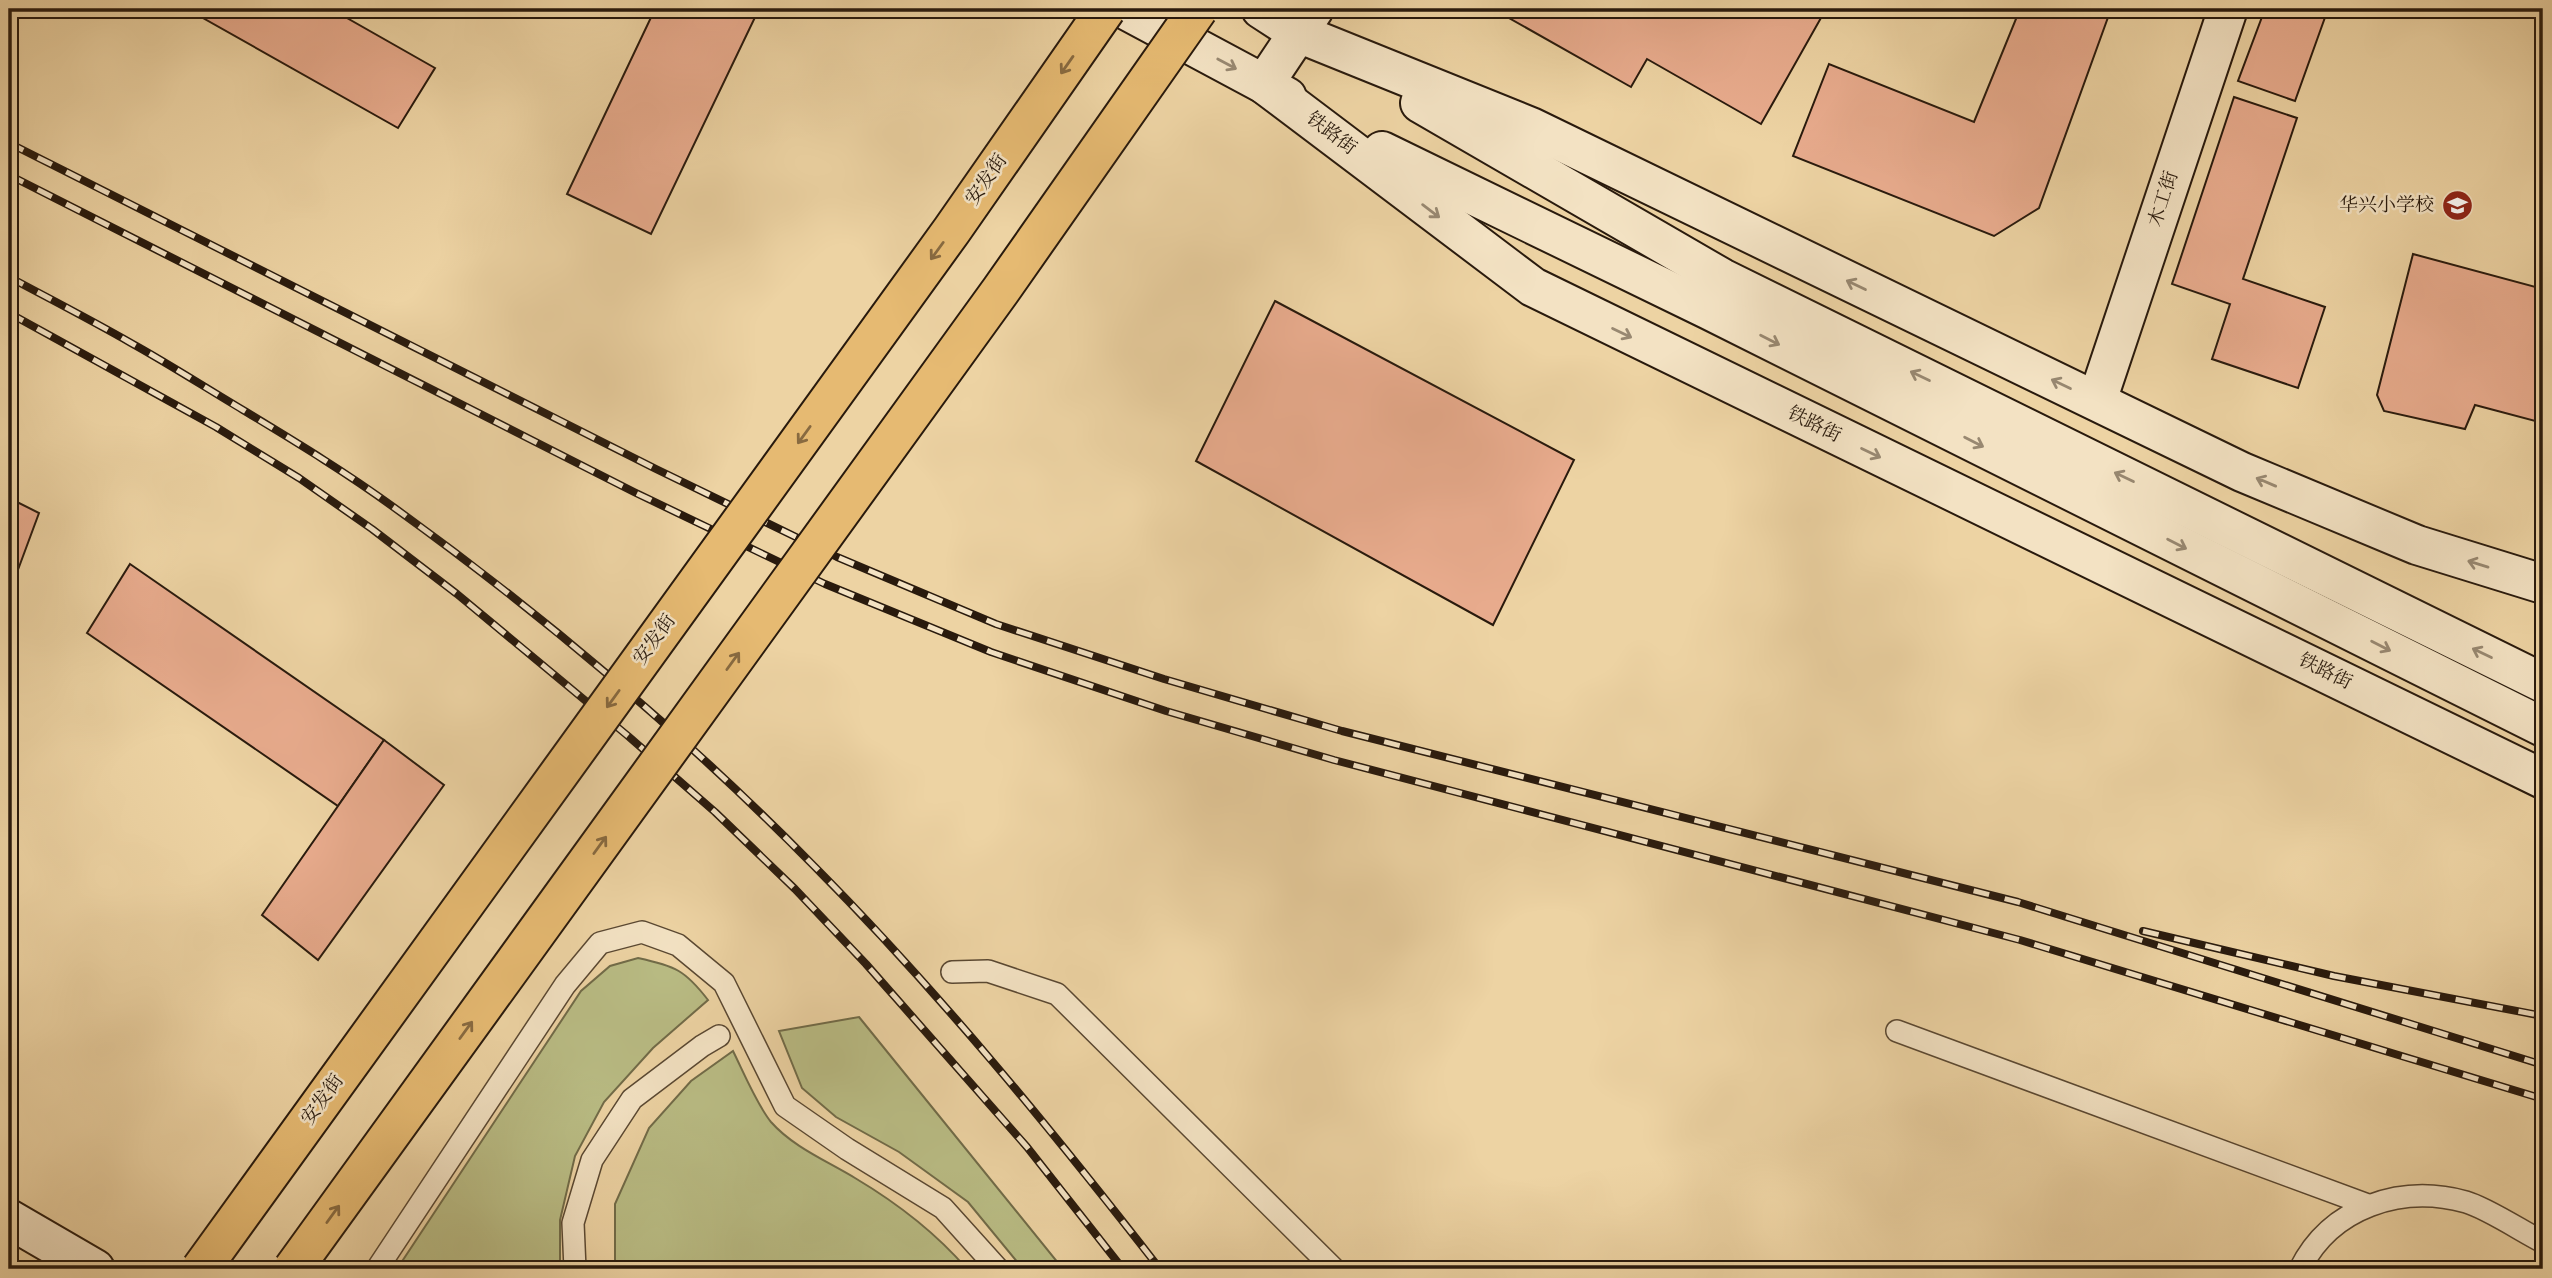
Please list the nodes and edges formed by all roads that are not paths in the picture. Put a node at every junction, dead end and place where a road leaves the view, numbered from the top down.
1 (1107, 9) edge
2 (1124, 9) edge
3 (1198, 9) edge
4 (1261, 9) edge
5 (2228, 9) edge
6 (1306, 21) edge
7 (1264, 83) junction
8 (1716, 294) junction
9 (2101, 389) dead end
10 (2543, 584) edge
11 (2543, 683) edge
12 (2543, 727) edge
13 (2543, 779) edge
14 (951, 972) dead end
15 (1897, 1031) dead end
16 (719, 1036) dead end
17 (2368, 1205) junction
18 (9, 1219) edge
19 (2543, 1242) edge
20 (95, 1269) edge
21 (201, 1269) edge
22 (293, 1269) edge
23 (377, 1269) edge
24 (575, 1269) edge
25 (998, 1269) edge
26 (1334, 1269) edge
27 (2300, 1269) edge

1 -> 21 highway, 安发街, bridge
2 -> 7 main road, 铁路街
22 -> 3 highway, bridge
4 - 6 main road
5 - 9 main road, 木工街
6 - 7 main road
6 - 8 main road
10 -> 6 main road
7 - 8 main road
7 -> 13 main road, 铁路街
11 -> 8 main road
8 -> 12 main road
14 - 26 lane
15 - 17 lane
16 - 24 lane
17 - 19 lane
17 - 27 lane
18 - 20 main road
23 - 25 lane

